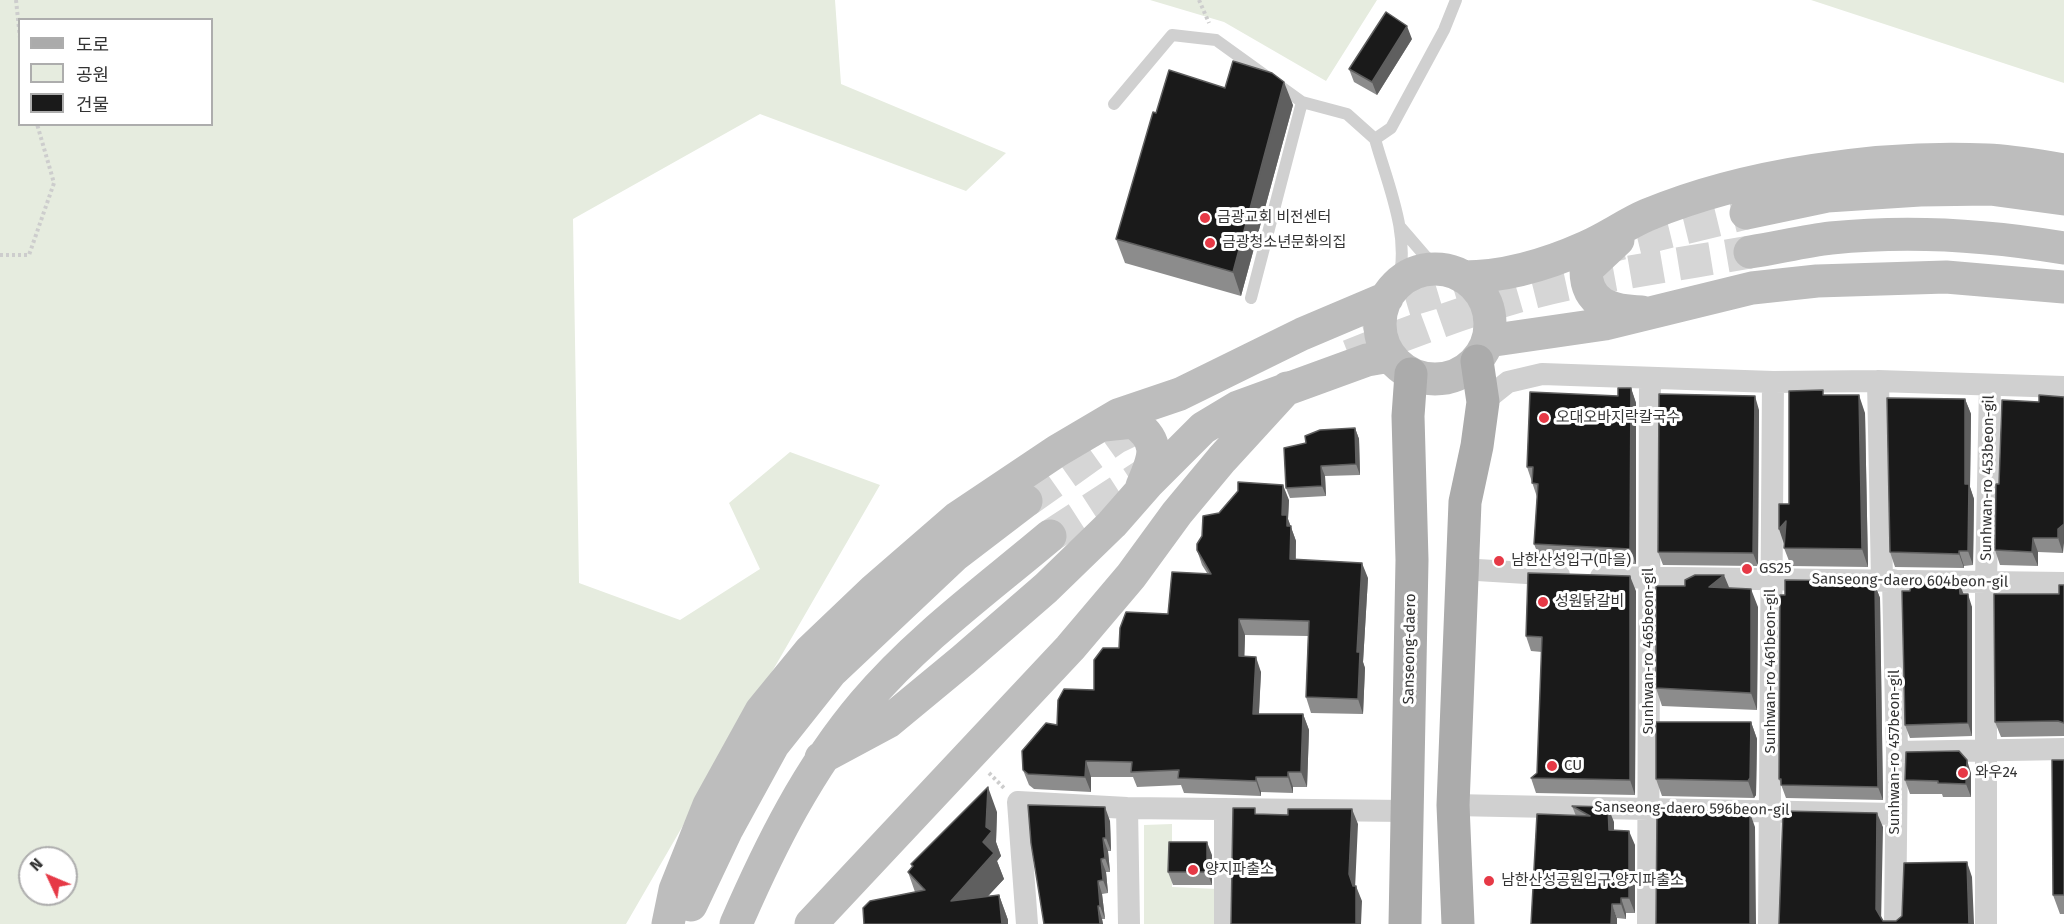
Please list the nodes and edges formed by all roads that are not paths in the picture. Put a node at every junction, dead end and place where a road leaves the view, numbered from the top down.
1 (1456, 0) edge
2 (1302, 102) junction
3 (1114, 104) dead end
4 (1375, 139) junction
5 (2064, 170) edge
6 (2064, 199) edge
7 (1746, 213) tunnel mouth
8 (1646, 215) junction
9 (1401, 228) junction
10 (2064, 248) edge
11 (1750, 252) tunnel mouth
12 (1459, 275) junction
13 (2064, 287) edge
14 (1392, 291) junction
15 (1251, 298) dead end
16 (1648, 312) junction
17 (1482, 351) junction
18 (1401, 365) junction
19 (1650, 379) junction
20 (1878, 381) junction
21 (1773, 382) junction
22 (1990, 386) junction
23 (2064, 387) edge
24 (1287, 388) junction
25 (1483, 402) junction
26 (1101, 425) junction
27 (1139, 494) junction
28 (1026, 501) tunnel mouth
29 (1050, 536) tunnel mouth
30 (1461, 568) junction
31 (1648, 578) junction
32 (1772, 579) junction
33 (1887, 580) junction
34 (1986, 582) junction
35 (2064, 583) edge
36 (1987, 750) junction
37 (2064, 750) edge
38 (1897, 752) junction
39 (821, 758) junction
40 (1453, 805) junction
41 (1127, 808) junction
42 (1225, 809) junction
43 (1650, 809) junction
44 (1770, 809) junction
45 (1406, 811) junction
46 (1895, 814) junction
47 (852, 879) junction
48 (668, 924) edge
49 (682, 924) edge
50 (736, 924) edge
51 (811, 924) edge
52 (822, 924) edge
53 (1027, 924) edge
54 (1129, 924) edge
55 (1226, 924) edge
56 (1406, 924) edge
57 (1458, 924) edge
58 (1648, 924) edge
59 (1768, 924) edge
60 (1895, 924) edge
61 (1986, 924) edge

1 - 4 lane
2 - 3 lane
2 - 4 lane
2 - 15 lane
4 - 9 lane
5 - 8 main road
6 - 7 main road
8 - 12 main road
8 - 16 main road
9 - 12 lane
9 - 14 lane
10 - 11 main road
12 - 14 main road
12 - 17 main road
13 - 16 main road
14 - 18 main road
14 - 26 main road
16 - 17 main road
17 - 18 main road
17 - 25 main road
18 - 24 main road
18 - 45 main road, Sanseong-daero
19 - 21 street
19 - 25 street
19 - 31 street, Sunhwan-ro 465beon-gil
20 - 21 street
20 - 22 street
20 - 33 street, Sunhwan-ro 457beon-gil
21 - 32 street, Sunhwan-ro 461beon-gil
22 - 23 street
22 - 34 street, Sunhwan-ro 453beon-gil
24 - 27 main road
24 - 47 main road
25 - 30 main road
26 - 27 main road
26 - 48 main road
27 - 39 main road
28 - 49 main road
29 - 39 main road
30 - 31 street, Sanseong-daero 604beon-gil
30 - 40 main road
31 - 32 street, Sanseong-daero 604beon-gil
31 - 43 street, Sunhwan-ro 465beon-gil
32 - 33 street, Sanseong-daero 604beon-gil
32 - 44 street, Sunhwan-ro 461beon-gil
33 - 34 street, Sanseong-daero 604beon-gil
33 - 38 street, Sunhwan-ro 457beon-gil
34 - 35 street, Sanseong-daero 604beon-gil
34 - 36 street, Sunhwan-ro 453beon-gil
36 - 37 street
36 - 38 street
36 - 61 street, Sunhwan-ro 453beon-gil
38 - 46 street, Sunhwan-ro 457beon-gil
39 - 50 main road
40 - 43 street, Sanseong-daero 596beon-gil
40 - 57 main road
41 - 42 street
41 - 53 street
41 - 54 street
42 - 45 street
42 - 55 street
43 - 44 street, Sanseong-daero 596beon-gil
43 - 58 street, Sunhwan-ro 465beon-gil
44 - 46 street, Sanseong-daero 596beon-gil
44 - 59 street, Sunhwan-ro 461beon-gil
45 - 56 main road, Sanseong-daero
46 - 60 street, Sunhwan-ro 457beon-gil
47 - 51 main road
47 - 52 lane

